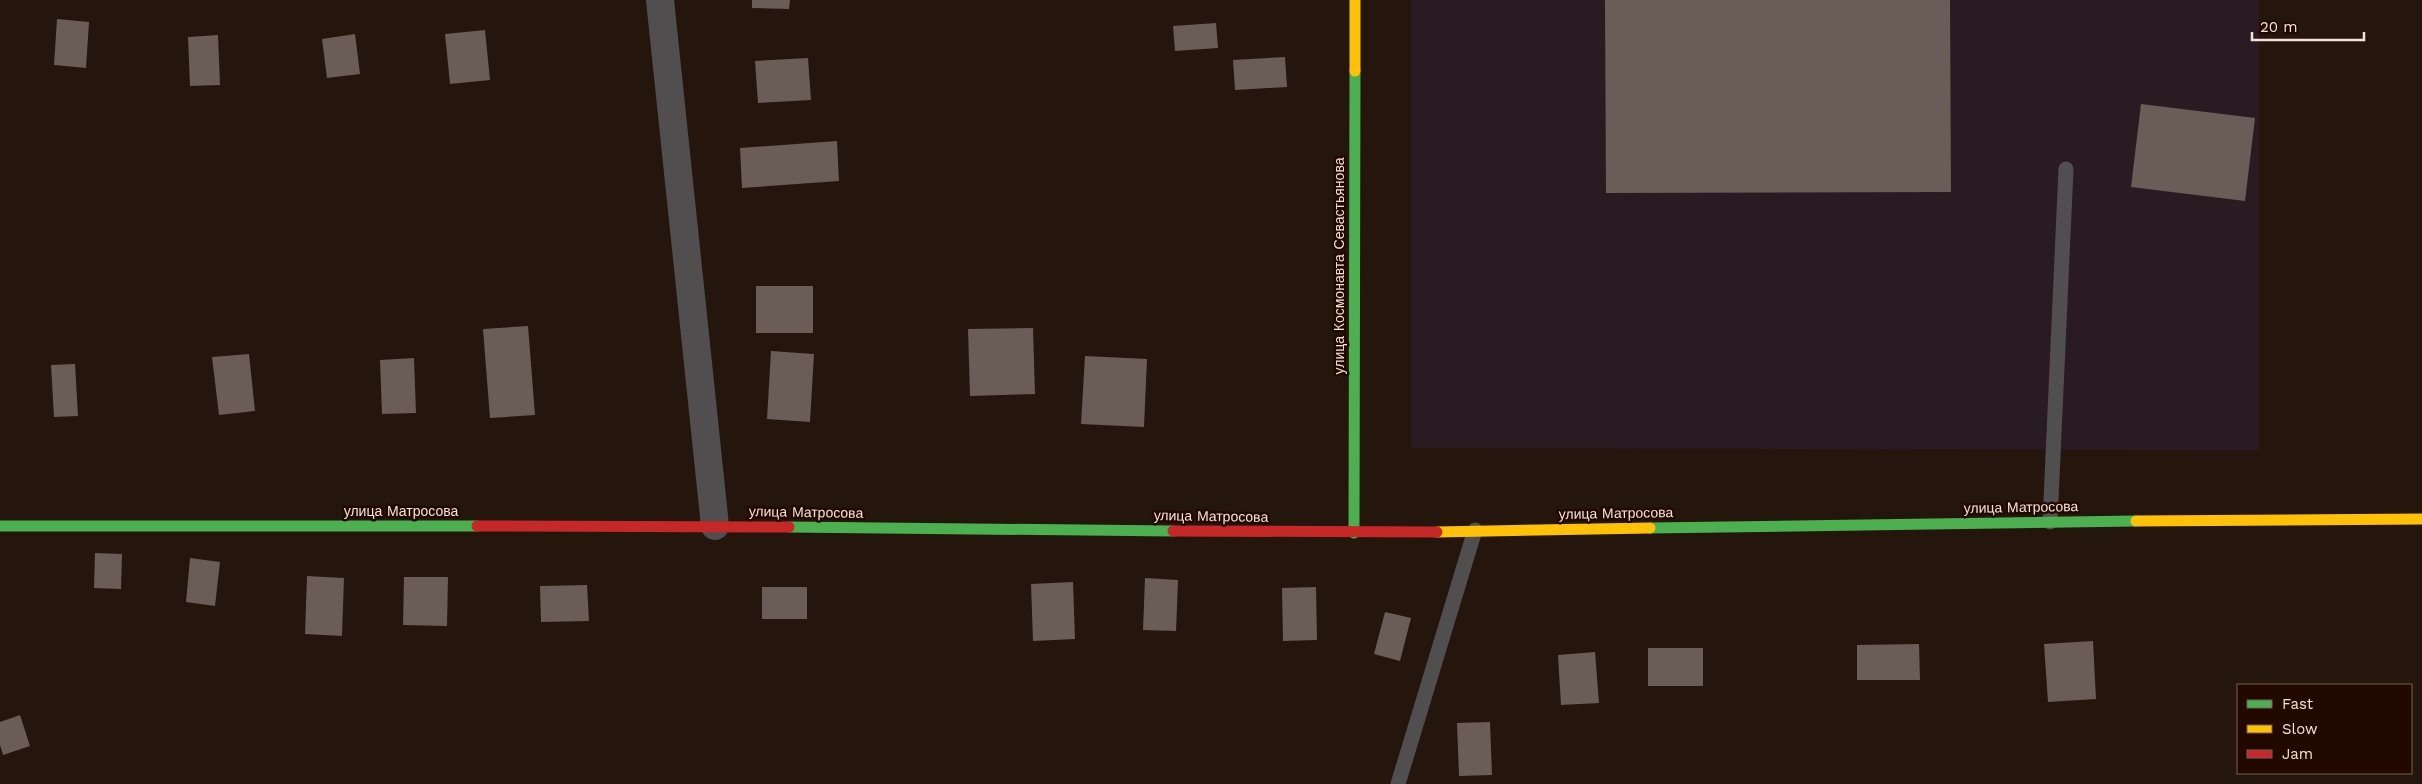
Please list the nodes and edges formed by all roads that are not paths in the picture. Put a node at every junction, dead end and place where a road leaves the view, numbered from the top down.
1 (660, 0) edge
2 (1355, 0) edge
3 (2066, 169) dead end
4 (2422, 519) edge
5 (2050, 522) junction
6 (0, 526) edge
7 (715, 526) junction
8 (1475, 530) junction
9 (1354, 533) junction
10 (1398, 784) edge

1 - 7 street
2 - 9 main road, улица Космонавта Севастьянова
3 - 5 lane
4 - 5 main road, улица Матросова
5 - 8 main road, улица Матросова
6 - 7 main road, улица Матросова
7 - 9 main road, улица Матросова
8 - 9 main road, улица Матросова
8 - 10 lane

